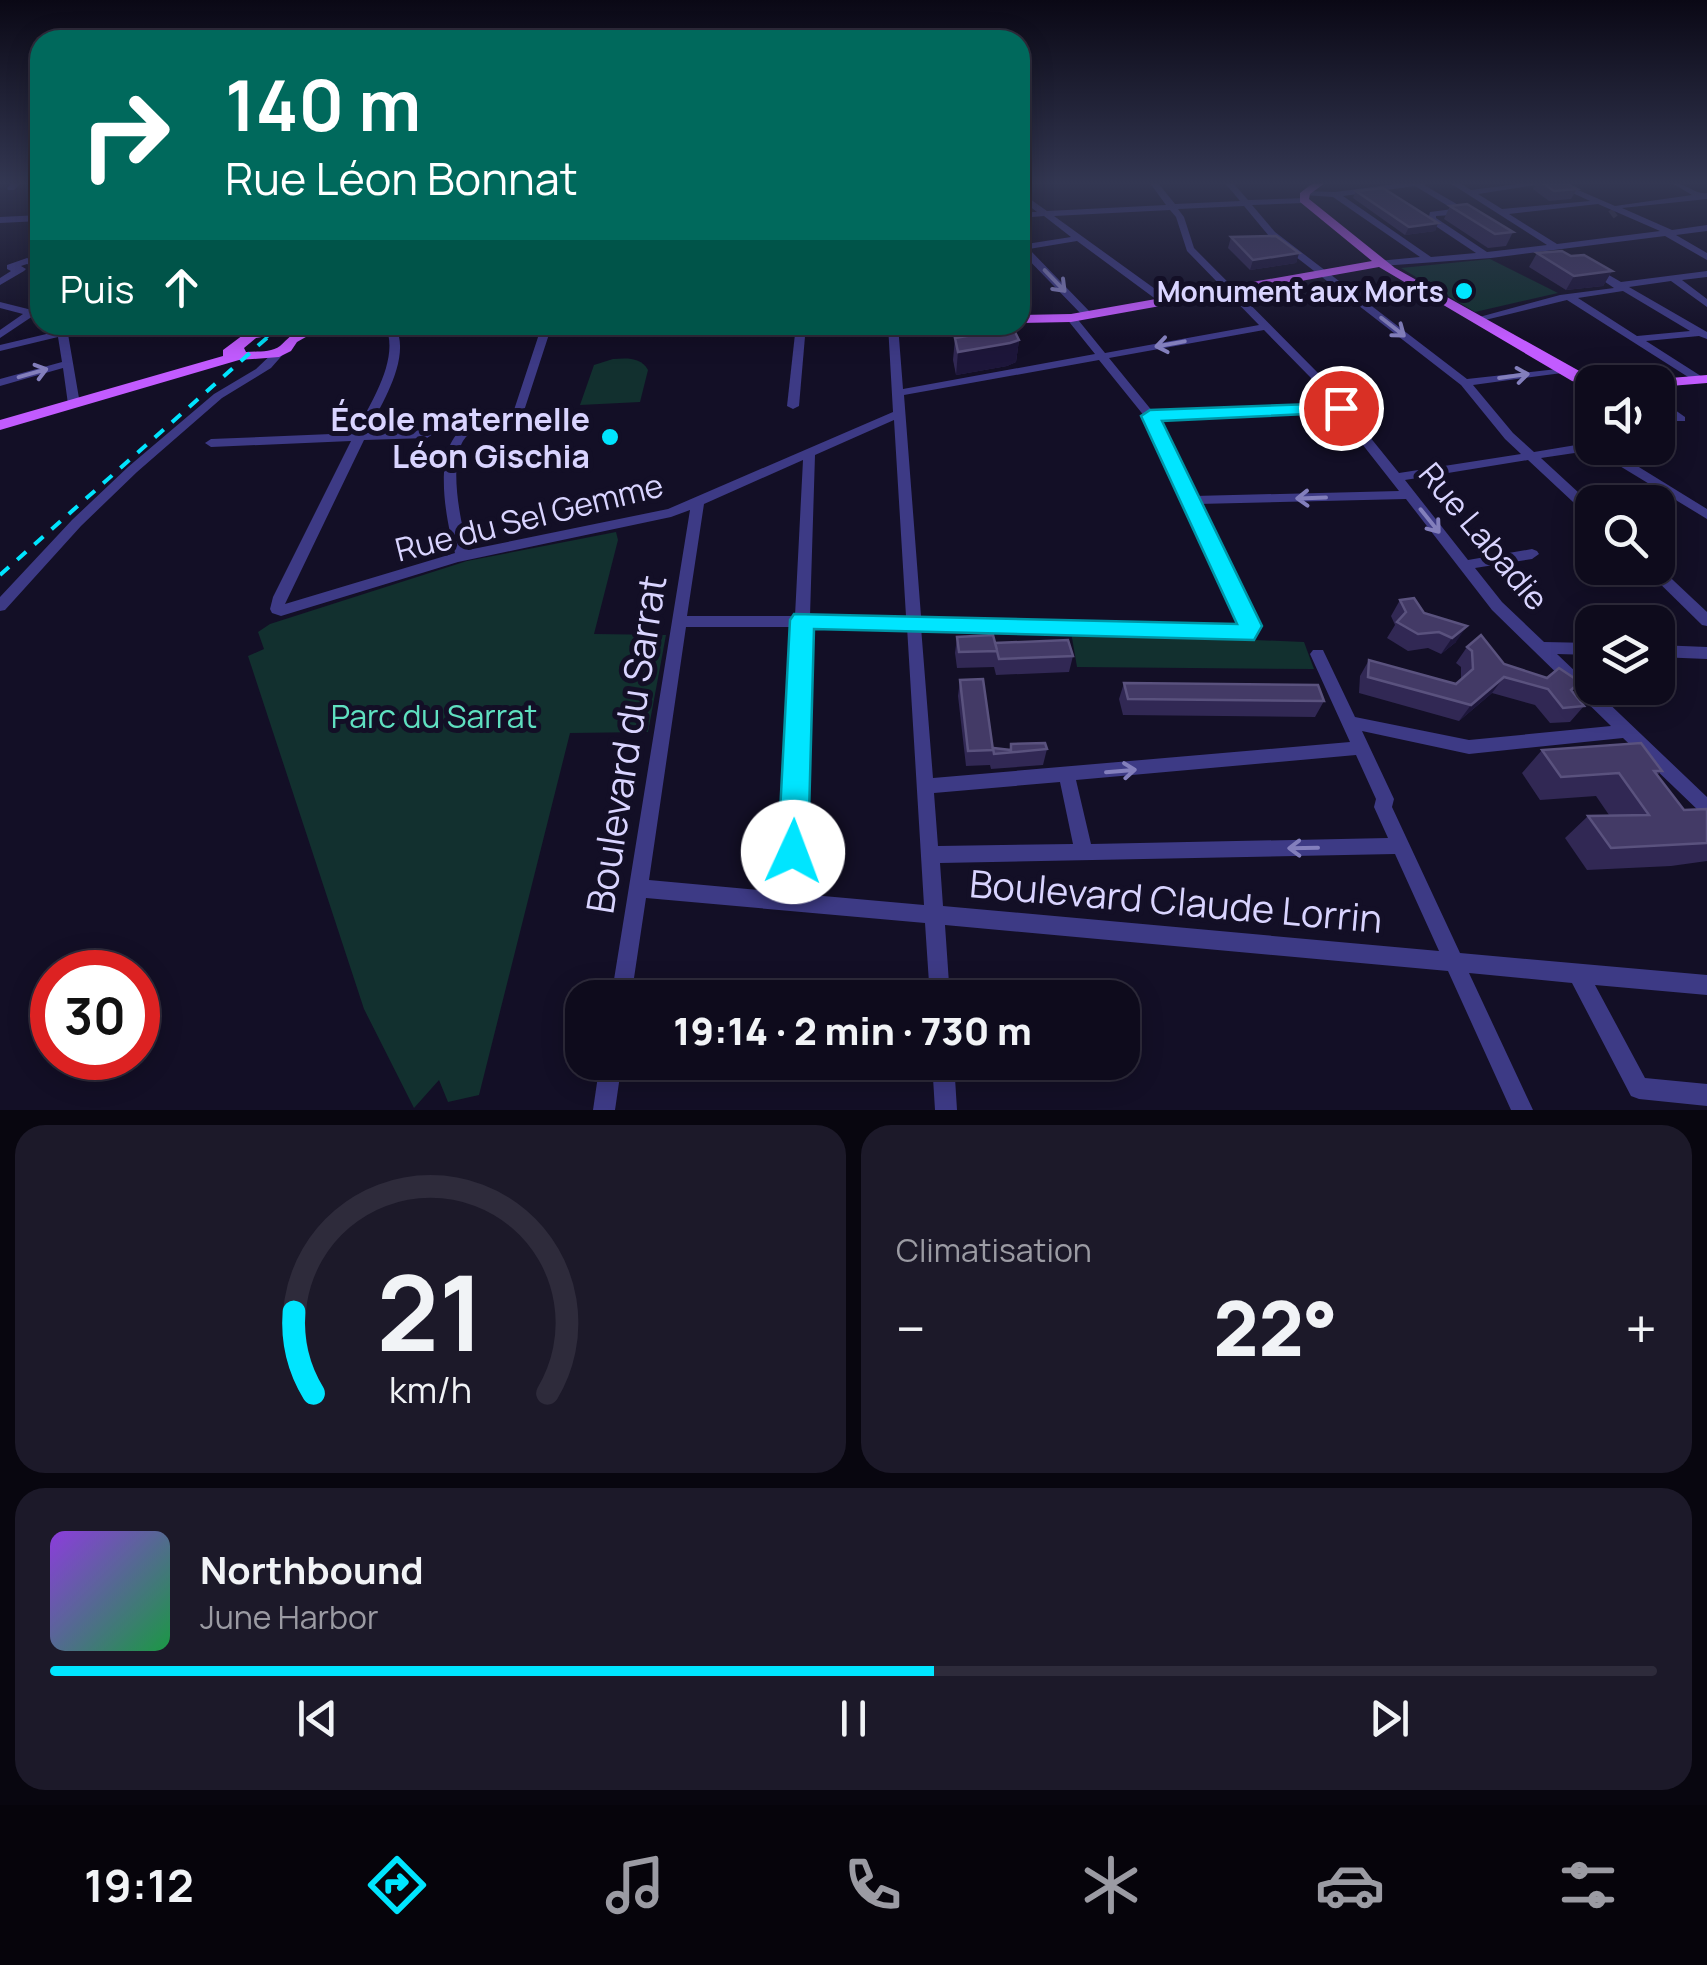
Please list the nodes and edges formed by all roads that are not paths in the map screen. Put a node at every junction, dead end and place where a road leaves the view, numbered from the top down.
1 (1075, 235) edge
2 (1186, 235) edge
3 (1274, 235) edge
4 (1349, 235) edge
5 (1392, 235) edge
6 (1456, 235) edge
7 (1535, 235) edge
8 (1648, 235) edge
9 (1673, 235) edge
10 (1079, 238) junction
11 (1513, 240) edge
12 (1030, 246) edge
13 (1555, 247) junction
14 (1528, 250) junction
15 (1485, 255) junction
16 (1030, 256) edge
17 (1707, 257) edge
18 (1426, 258) junction
19 (0, 263) edge
20 (1381, 263) junction
21 (30, 265) edge
22 (16, 267) junction
23 (1320, 272) junction
24 (1707, 274) edge
25 (1673, 278) junction
26 (0, 282) edge
27 (1620, 285) junction
28 (1228, 290) junction
29 (1569, 297) junction
30 (1166, 301) junction
31 (1707, 304) edge
32 (0, 305) edge
33 (30, 313) edge
34 (1088, 315) junction
35 (30, 317) edge
36 (1071, 318) junction
37 (1030, 319) edge
38 (1707, 319) edge
39 (1476, 320) junction
40 (1684, 322) junction
41 (1266, 327) junction
42 (1702, 334) edge
43 (0, 335) edge
44 (54, 335) edge
45 (62, 335) edge
46 (263, 335) edge
47 (271, 335) edge
48 (394, 335) edge
49 (544, 335) edge
50 (800, 335) edge
51 (894, 335) edge
52 (1636, 339) junction
53 (0, 348) edge
54 (238, 352) junction
55 (1103, 356) junction
56 (262, 363) junction
57 (66, 364) junction
58 (1562, 370) junction
59 (1575, 376) edge
60 (1703, 380) edge
61 (0, 382) edge
62 (1675, 382) edge
63 (1465, 383) junction
64 (898, 392) junction
65 (74, 404) junction
66 (793, 406) dead end
67 (1341, 408) junction
68 (900, 413) junction
69 (1675, 414) edge
70 (1150, 416) junction
71 (1681, 419) dead end
72 (0, 426) edge
73 (427, 434) dead end
74 (361, 437) junction
75 (211, 443) dead end
76 (809, 452) junction
77 (1532, 456) junction
78 (1396, 478) junction
79 (1408, 495) junction
80 (1575, 496) edge
81 (1192, 500) junction
82 (698, 501) junction
83 (1707, 515) edge
84 (1532, 554) dead end
85 (464, 556) junction
86 (1465, 564) junction
87 (1669, 585) edge
88 (0, 606) edge
89 (802, 620) junction
90 (914, 621) junction
91 (1707, 621) edge
92 (679, 622) junction
93 (1541, 648) junction
94 (1575, 649) edge
95 (1675, 652) edge
96 (1707, 653) edge
97 (1318, 654) dead end
98 (1349, 722) junction
99 (1626, 731) junction
100 (1360, 748) junction
101 (1067, 776) junction
102 (926, 786) junction
103 (1703, 801) edge
104 (1400, 846) junction
105 (1084, 853) junction
106 (930, 855) junction
107 (638, 888) junction
108 (791, 900) junction
109 (935, 912) junction
110 (1455, 961) junction
111 (1577, 972) junction
112 (624, 980) edge
113 (939, 980) edge
114 (1707, 984) edge
115 (608, 1080) edge
116 (945, 1080) edge
117 (1707, 1095) edge
118 (604, 1110) edge
119 (946, 1110) edge
120 (1522, 1110) edge

1 - 10 street
2 - 28 street, Rue Labadie
3 - 23 street
4 - 20 main road
5 - 18 street
6 - 15 street
7 - 13 street
8 - 13 street
9 - 17 street
10 - 12 street
10 - 30 street
11 - 14 street
13 - 14 street
13 - 27 street
14 - 15 street
15 - 18 street
16 -> 34 street
18 - 20 street
19 - 22 street
20 - 23 main road
20 - 39 main road
21 - 22 street
22 - 26 street
23 - 28 main road
23 -> 63 street
24 - 25 street
25 - 27 street
25 - 31 street
27 - 29 street
27 - 40 street
28 - 30 main road
28 - 41 street, Rue Labadie
29 - 39 street
29 - 52 street
30 - 34 main road
32 - 33 street
34 - 36 main road
35 - 43 street
36 - 37 main road
36 - 55 street
38 - 40 street
39 - 58 main road
40 - 42 street
41 -> 55 street
41 - 67 street, Rue Labadie
42 - 52 street
44 - 53 street
45 - 57 street
46 - 54 main road
47 - 56 main road
48 - 74 street
49 - 85 street
50 - 66 street
51 - 64 street
52 - 60 street
54 - 56 main road
54 - 65 main road
55 - 64 street
55 - 70 street
56 - 88 street
61 -> 57 street
57 - 65 street
58 - 59 main road
63 -> 58 street
60 - 62 main road
63 - 77 street
64 - 68 street
65 - 72 main road
67 - 70 street
67 - 78 street, Rue Labadie
68 - 76 street, Rue du Sel Gemme
68 - 90 street
69 - 71 street
70 - 81 street
73 - 74 street
74 - 75 street
74 - 85 street, Rue du Sel Gemme
76 - 82 street, Rue du Sel Gemme
76 - 89 street
77 - 78 street
77 - 80 street
77 - 83 street
78 - 79 street, Rue Labadie
79 -> 81 street
79 -> 86 street, Rue Labadie
81 - 90 street
82 - 85 street, Rue du Sel Gemme
82 - 92 street, Boulevard du Sarrat
84 - 86 street
86 - 93 street, Rue Labadie
87 - 91 street
89 - 90 street
89 - 92 street
89 - 108 street
90 - 102 street
92 - 107 street, Boulevard du Sarrat
93 - 94 street
93 - 99 street, Rue Labadie
95 - 96 street
97 - 98 street
98 - 99 street
98 - 100 street
99 - 103 street, Rue Labadie
101 -> 100 street
100 - 104 street
101 - 102 street
101 - 105 street
102 - 106 street
104 -> 105 street
104 - 110 street
105 - 106 street
106 - 109 street
107 - 108 street, Boulevard Claude Lorrin
107 - 112 street, Boulevard du Sarrat
108 - 109 street, Boulevard Claude Lorrin
109 - 110 street, Boulevard Claude Lorrin
109 - 113 street
110 - 111 street, Boulevard Claude Lorrin
110 - 120 street
111 - 114 street, Boulevard Claude Lorrin
111 - 117 street
115 - 118 street
116 - 119 street

